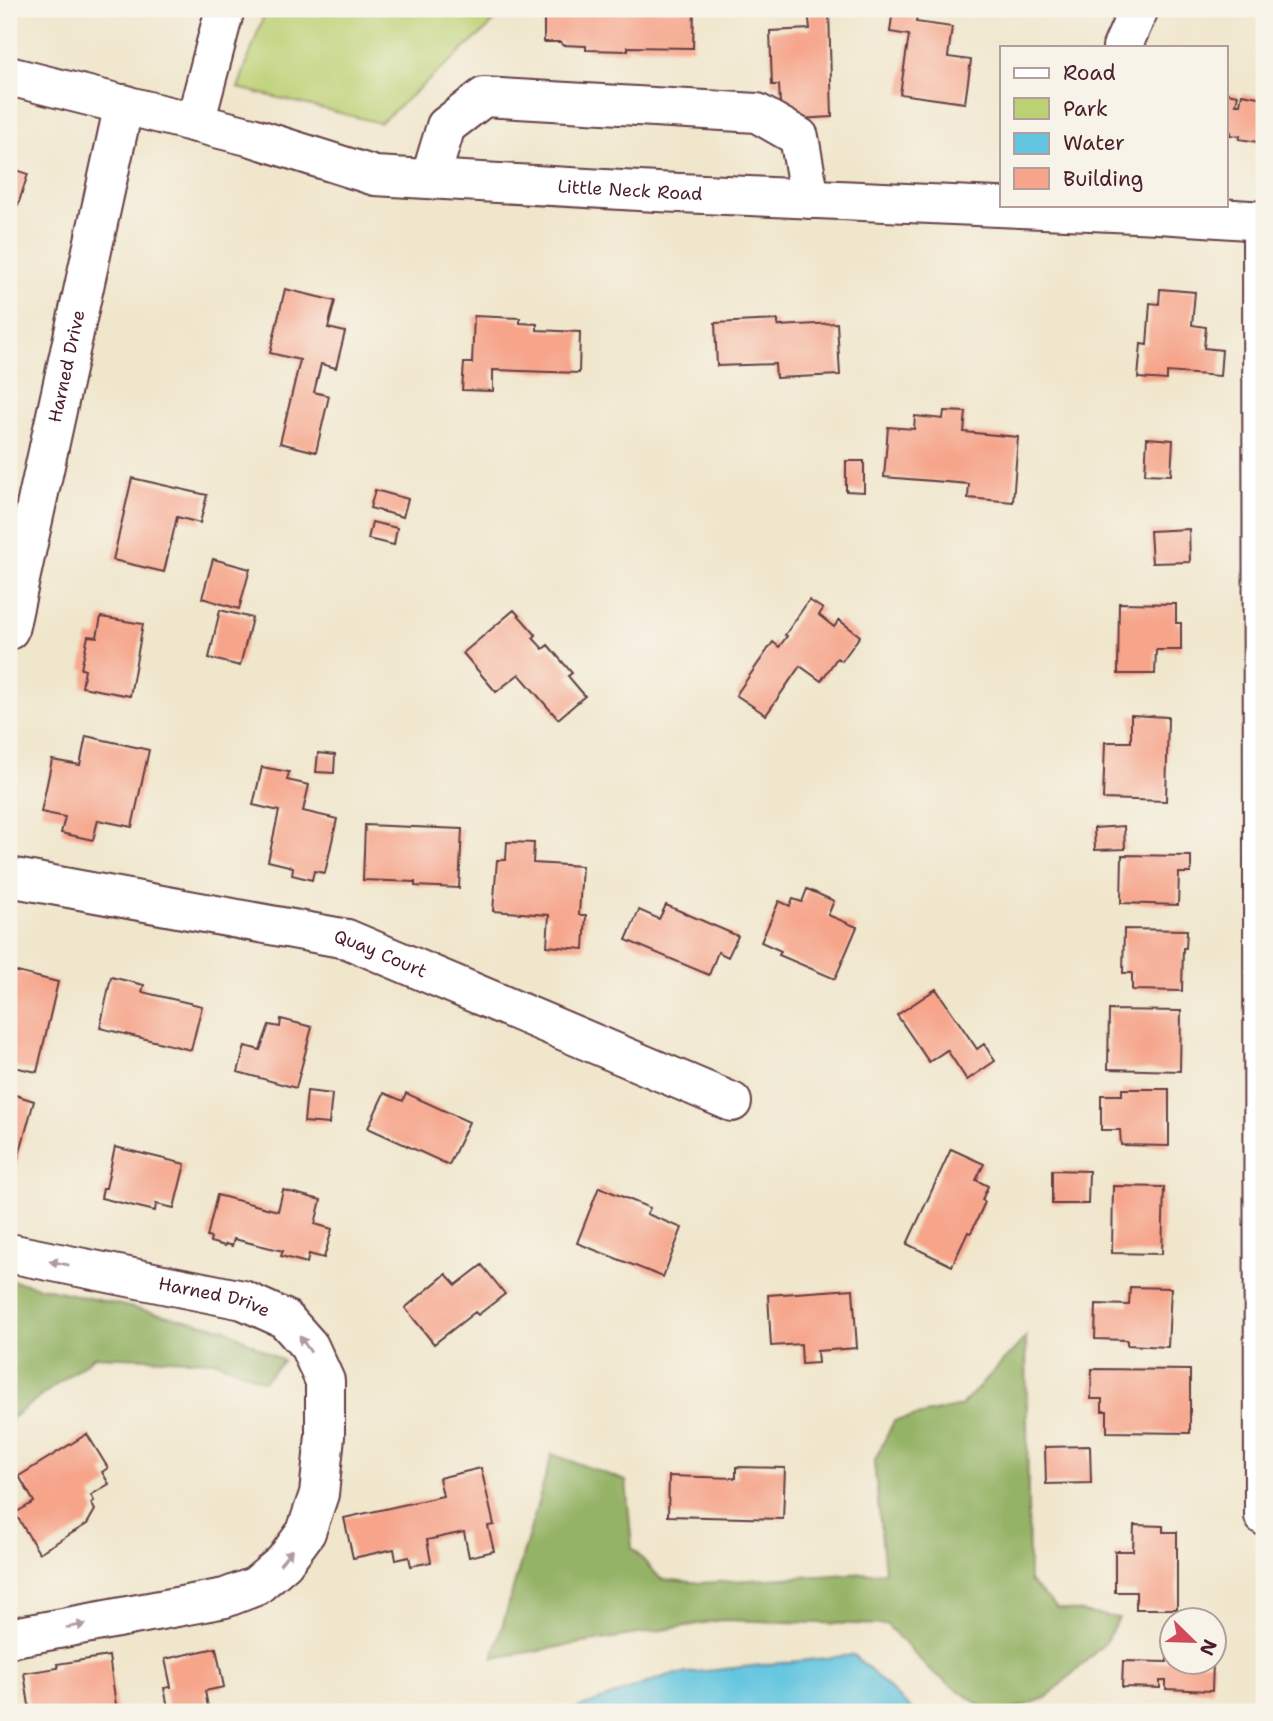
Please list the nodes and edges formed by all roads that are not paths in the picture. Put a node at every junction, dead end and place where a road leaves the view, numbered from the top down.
1 (225, 9) edge
2 (1139, 9) edge
3 (1122, 46) edge
4 (9, 76) edge
5 (124, 104) junction
6 (195, 123) junction
7 (430, 179) junction
8 (810, 199) junction
9 (1000, 205) edge
10 (1017, 206) edge
11 (1076, 208) edge
12 (1263, 221) edge
13 (9, 630) edge
14 (9, 877) edge
15 (732, 1102) dead end
16 (9, 1253) edge
17 (1264, 1516) edge
18 (9, 1638) edge

1 - 6 street
2 - 3 street
4 - 5 street, Little Neck Road
5 - 6 street, Little Neck Road
5 - 13 street, Harned Drive
6 - 7 street, Little Neck Road
7 - 8 street, Little Neck Road
7 - 8 street
8 - 9 street, Little Neck Road
10 - 11 street, Little Neck Road
11 - 12 street, Little Neck Road
12 - 17 street
14 - 15 street, Quay Court
18 -> 16 street, Harned Drive

